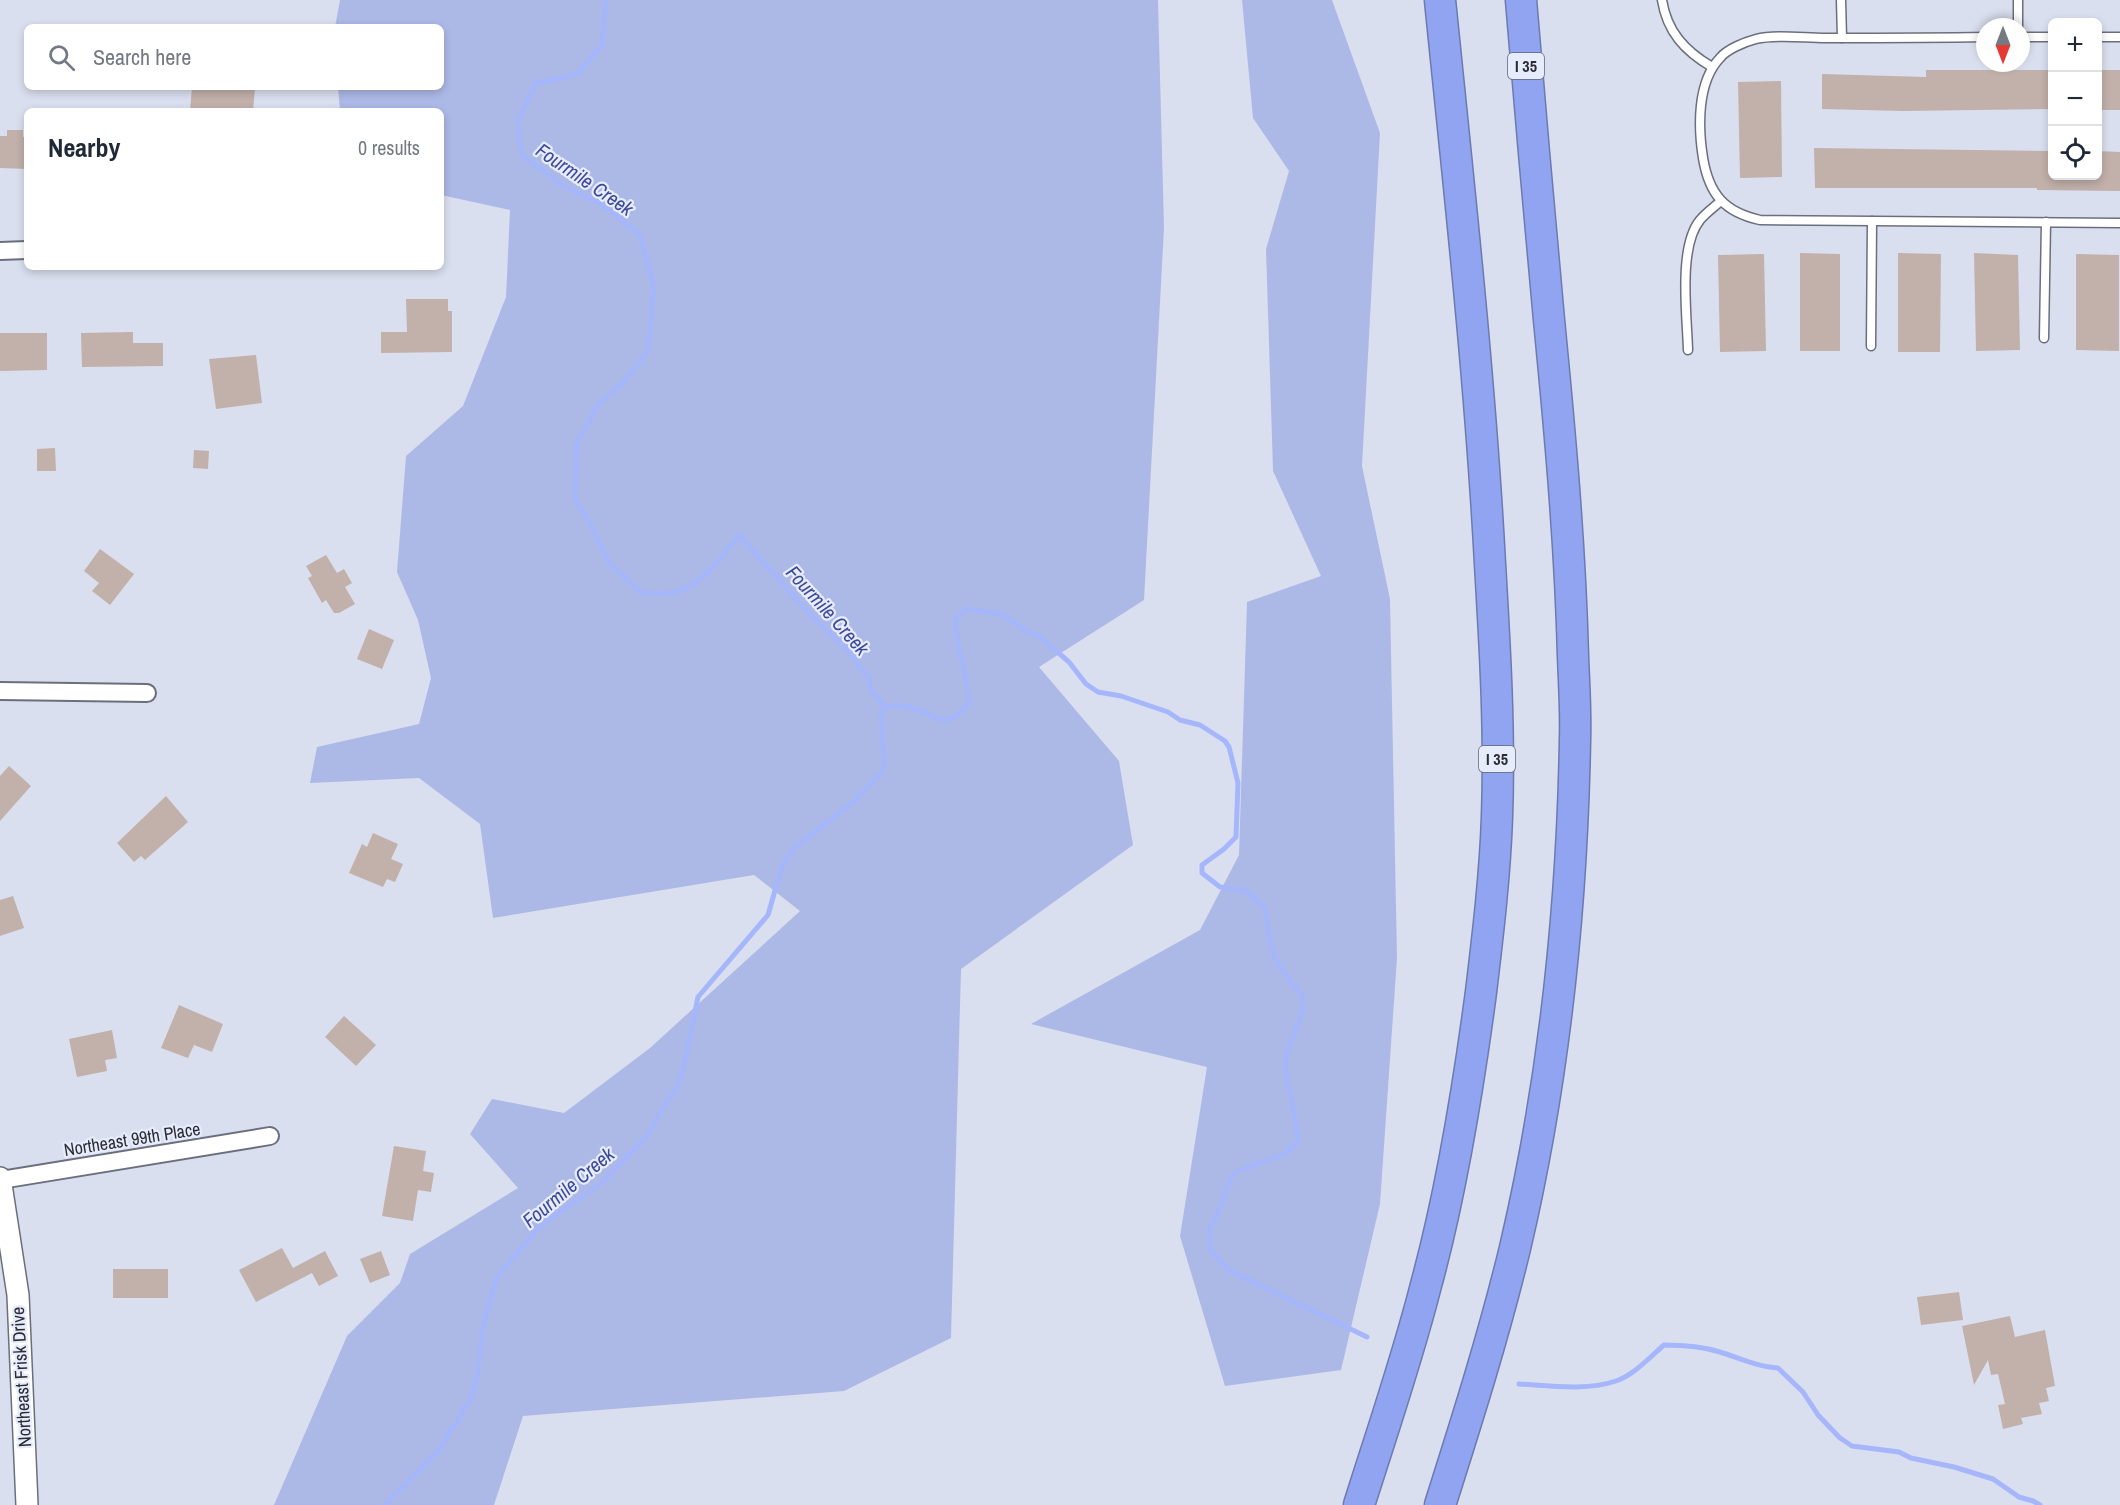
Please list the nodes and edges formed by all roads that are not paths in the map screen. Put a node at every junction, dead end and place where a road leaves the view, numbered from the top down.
1 (1440, 0) edge
2 (1521, 0) edge
3 (1662, 0) edge
4 (1841, 0) edge
5 (2019, 0) edge
6 (2018, 18) edge
7 (2048, 37) edge
8 (2102, 37) edge
9 (2120, 37) edge
10 (1842, 38) junction
11 (1976, 38) edge
12 (2030, 38) edge
13 (1712, 67) junction
14 (1721, 201) junction
15 (1872, 221) junction
16 (2046, 222) junction
17 (2120, 223) edge
18 (24, 250) edge
19 (0, 251) edge
20 (2044, 338) dead end
21 (1871, 346) dead end
22 (1688, 350) dead end
23 (0, 691) edge
24 (147, 693) dead end
25 (270, 1136) dead end
26 (0, 1179) edge
27 (27, 1505) edge
28 (1359, 1505) edge
29 (1440, 1505) edge

1 - 28 highway, I 35
2 - 29 highway, I 35
3 - 13 lane
4 - 10 lane
5 - 6 lane
7 - 12 lane
8 - 9 lane
10 - 11 lane
10 - 13 lane
13 - 14 lane
14 - 15 lane
14 - 22 lane
15 - 16 lane
15 - 21 lane
16 - 17 lane
16 - 20 lane
18 - 19 street
23 - 24 street
25 - 26 street, Northeast 99th Place
26 - 27 street, Northeast Frisk Drive

